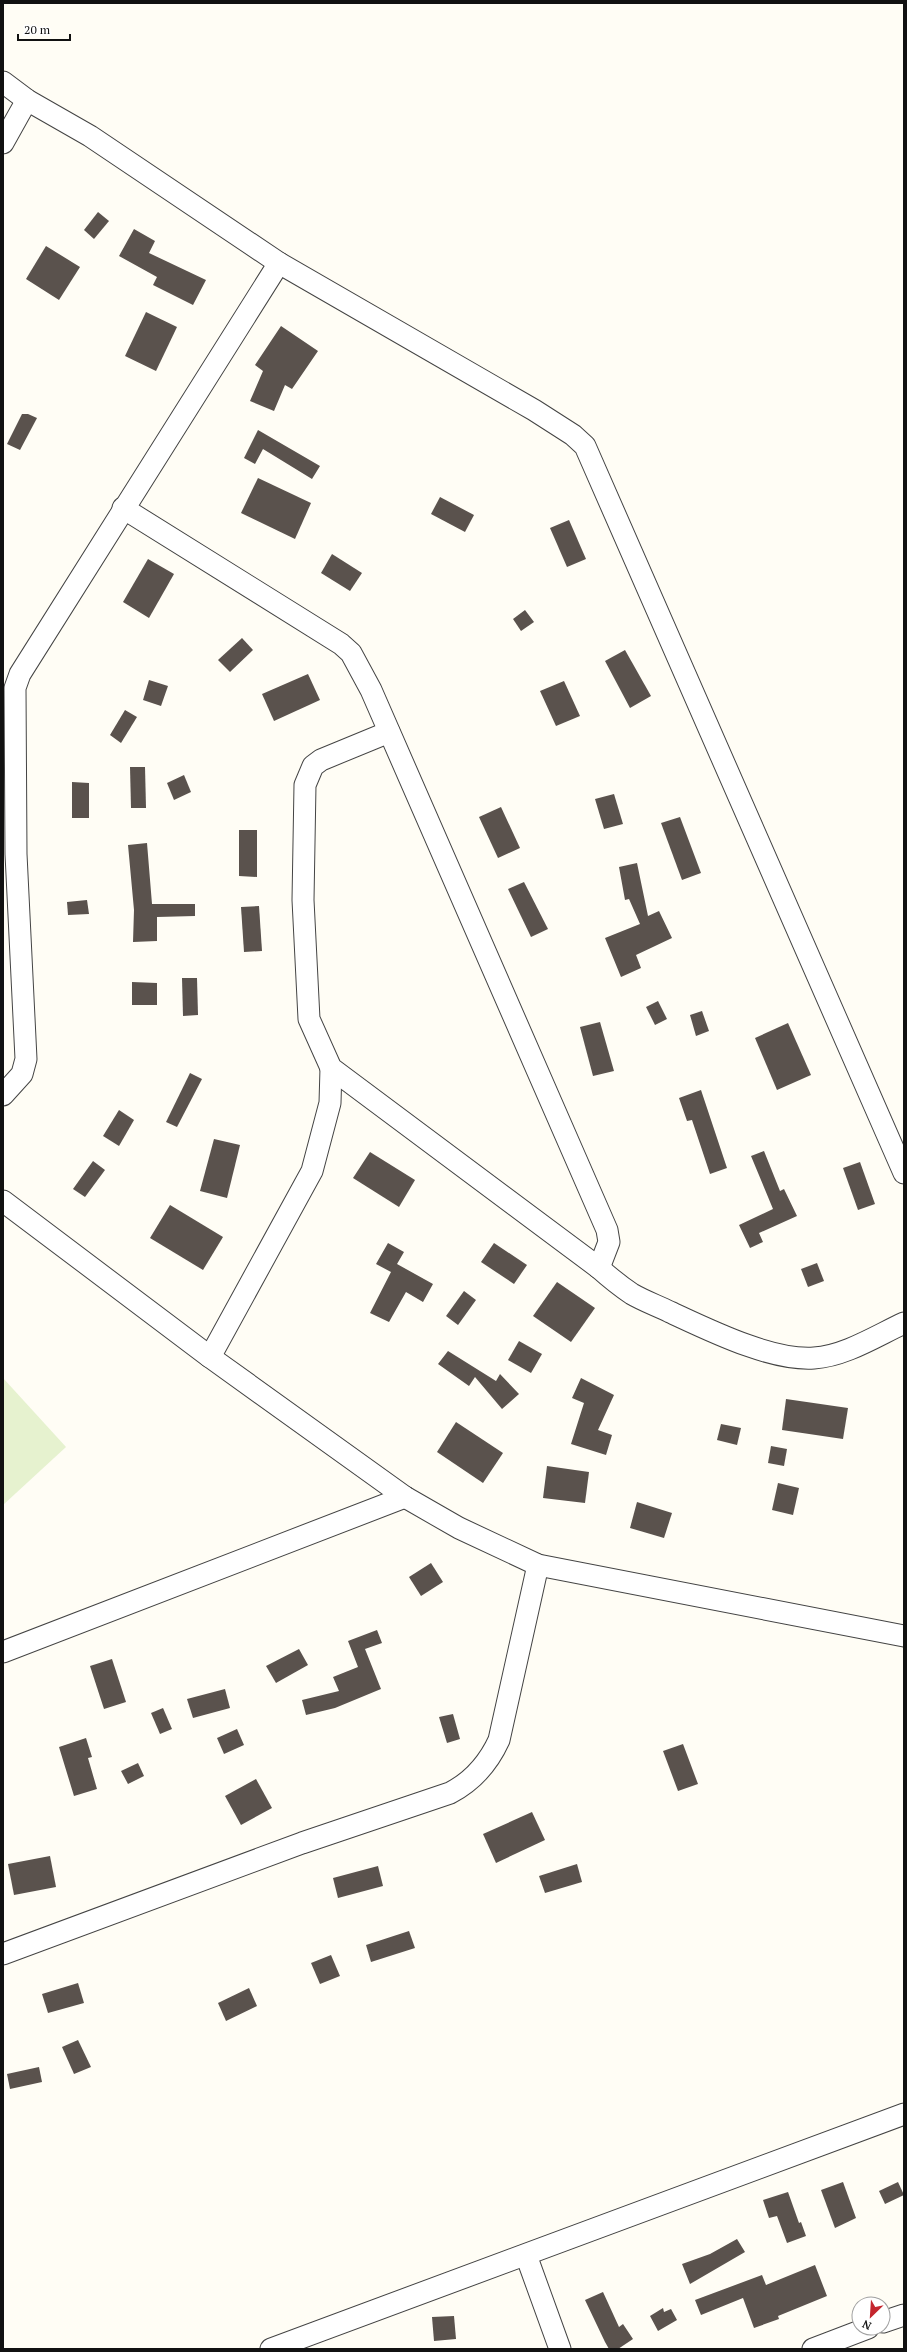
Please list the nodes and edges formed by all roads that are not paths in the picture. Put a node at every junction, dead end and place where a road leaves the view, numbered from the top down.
1 (3, 82) edge
2 (27, 100) junction
3 (3, 143) edge
4 (279, 264) junction
5 (123, 508) junction
6 (389, 732) junction
7 (10, 855) edge
8 (331, 1068) junction
9 (3, 1095) edge
10 (904, 1173) edge
11 (3, 1201) edge
12 (599, 1268) junction
13 (904, 1323) edge
14 (210, 1357) junction
15 (405, 1497) junction
16 (538, 1565) junction
17 (904, 1636) edge
18 (3, 1652) edge
19 (3, 1954) edge
20 (904, 2114) edge
21 (526, 2255) junction
22 (904, 2315) edge
23 (891, 2319) edge
24 (851, 2334) edge
25 (271, 2349) edge
26 (560, 2349) edge
27 (813, 2349) edge

1 - 2 street
2 - 3 street
2 - 4 street
4 - 5 street
4 - 10 street
5 - 6 street
5 - 7 street
6 - 8 street
6 - 12 street
7 - 9 street
8 - 12 street
8 - 14 street
11 - 14 street
12 - 13 street
14 - 15 street
15 - 16 street
15 - 18 street
16 - 17 street
16 - 19 street
20 - 21 street
21 - 25 street
21 - 26 street
22 - 23 street
24 - 27 street

